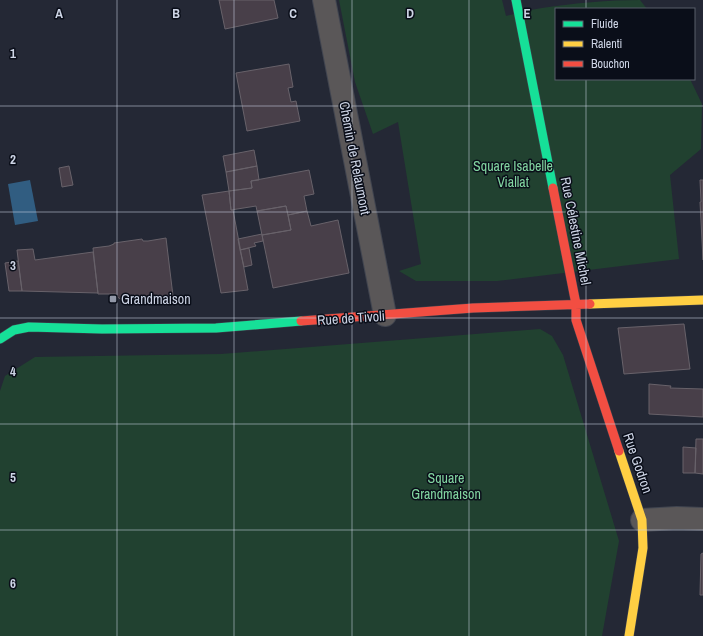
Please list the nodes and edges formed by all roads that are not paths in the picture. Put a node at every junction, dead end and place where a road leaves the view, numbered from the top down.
1 (324, 0) edge
2 (516, 0) edge
3 (703, 300) edge
4 (576, 304) junction
5 (385, 315) junction
6 (3, 333) edge
7 (703, 519) edge
8 (642, 520) junction
9 (629, 636) edge

1 - 5 street, Chemin de Relaumont
2 - 4 street, Rue Célestine Michel
3 - 4 street, Rue de Tivoli
4 - 5 street, Rue de Tivoli
4 - 8 street, Rue Godron
5 - 6 street, Rue de Tivoli
7 - 8 street
8 - 9 street, Rue Godron

